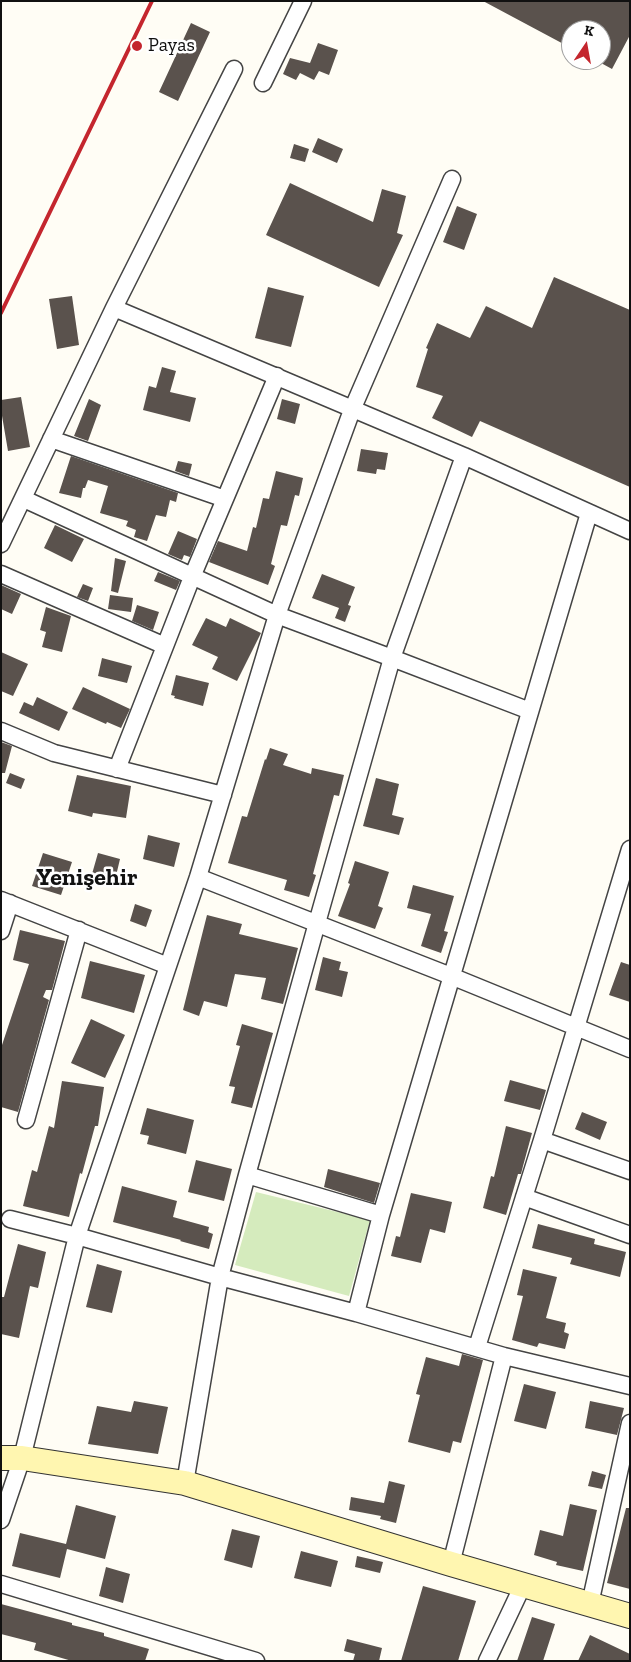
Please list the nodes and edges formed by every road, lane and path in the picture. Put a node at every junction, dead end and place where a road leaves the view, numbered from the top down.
1 (302, 1) edge
2 (234, 69) dead end
3 (263, 84) dead end
4 (452, 179) dead end
5 (114, 308) junction
6 (278, 376) junction
7 (352, 410) junction
8 (51, 438) junction
9 (464, 456) junction
10 (24, 498) junction
11 (225, 499) junction
12 (589, 513) junction
13 (630, 531) edge
14 (1, 544) edge
15 (1, 574) edge
16 (192, 577) junction
17 (277, 615) junction
18 (165, 646) junction
19 (392, 658) junction
20 (530, 711) junction
21 (1, 731) edge
22 (117, 769) junction
23 (223, 795) junction
24 (630, 849) edge
25 (198, 877) junction
26 (6, 902) edge
27 (317, 923) junction
28 (79, 930) junction
29 (1, 931) edge
30 (168, 966) junction
31 (452, 976) junction
32 (576, 1028) junction
33 (630, 1049) edge
34 (26, 1120) dead end
35 (542, 1140) junction
36 (630, 1171) edge
37 (247, 1175) junction
38 (524, 1197) junction
39 (381, 1215) junction
40 (10, 1219) dead end
41 (630, 1235) edge
42 (77, 1236) junction
43 (220, 1277) junction
44 (356, 1313) junction
45 (477, 1347) junction
46 (504, 1356) junction
47 (630, 1386) edge
48 (630, 1423) edge
49 (1, 1447) edge
50 (12, 1458) edge
51 (185, 1483) junction
52 (1, 1520) edge
53 (451, 1564) junction
54 (1, 1584) edge
55 (523, 1585) junction
56 (590, 1604) junction
57 (630, 1616) edge
58 (246, 1659) edge
59 (487, 1661) edge

1 - 3 street
2 - 5 street
4 - 7 street
5 - 6 street
5 - 8 street
6 - 7 street
6 - 11 street
7 - 9 street
7 - 17 street
8 - 10 street
8 - 11 street
9 - 12 street
9 - 19 street
10 - 14 street
10 - 16 street
11 - 16 street
12 - 13 street
12 - 20 street
15 - 18 street
16 - 17 street
16 - 18 street
17 - 19 street
17 - 23 street
18 - 22 street
19 - 20 street
19 - 27 street
20 - 31 street
21 - 22 street
22 - 23 street
23 - 25 street
24 - 32 street
25 - 27 street
25 - 30 street
26 - 28 street
26 - 29 street
27 - 31 street
27 - 37 street
28 - 30 street
28 - 34 street
30 - 42 street
31 - 32 street
31 - 39 street
32 - 33 street
32 - 35 street
35 - 36 street
35 - 38 street
37 - 39 street
37 - 43 street
38 - 41 street
38 - 45 street
39 - 44 street
40 - 42 street
42 - 43 street
42 - 50 street
43 - 44 street
43 - 51 street
44 - 45 street
45 - 46 street
46 - 47 street
46 - 53 street
48 - 56 street
49 - 50 street
50 - 51 street
50 - 52 street
51 - 53 street
53 - 55 street
54 - 58 street
55 - 56 street
55 - 59 street
56 - 57 street

